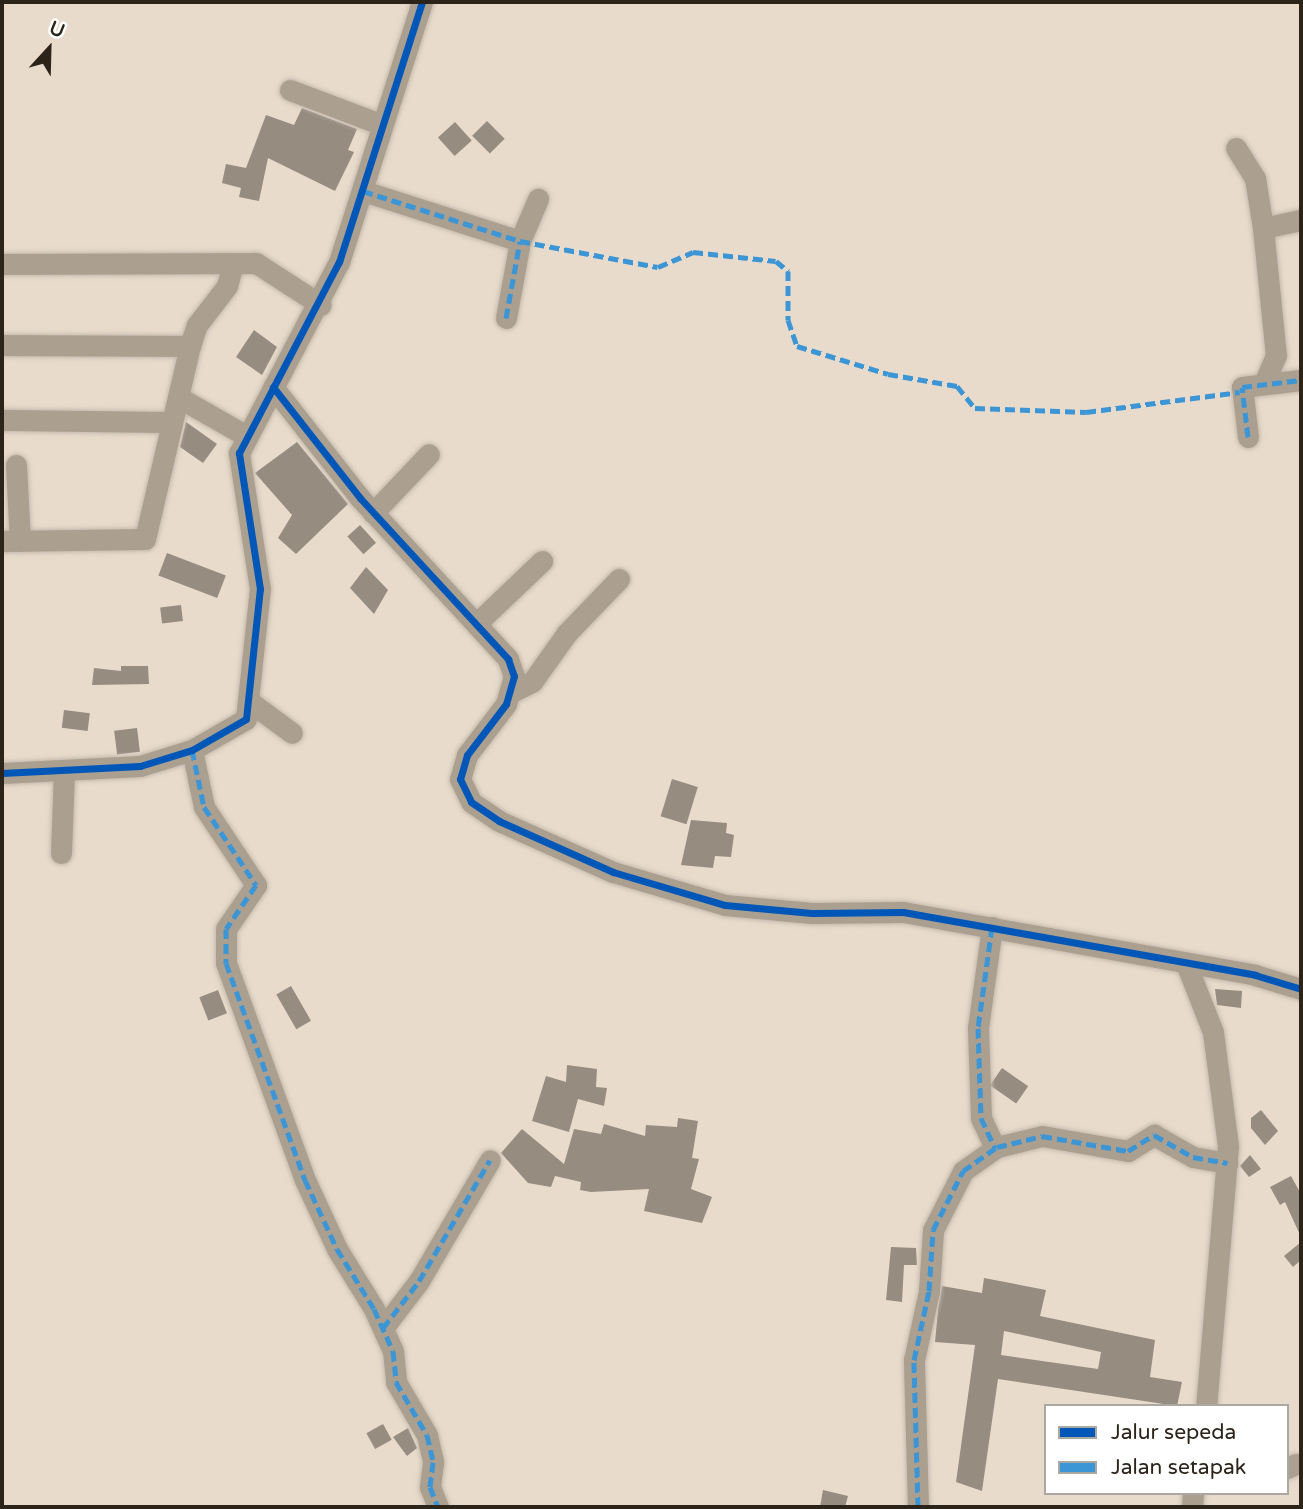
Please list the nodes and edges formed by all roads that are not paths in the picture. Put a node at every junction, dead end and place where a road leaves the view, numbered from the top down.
1 (422, 2) edge
2 (290, 90) dead end
3 (380, 124) junction
4 (1236, 148) dead end
5 (363, 191) junction
6 (538, 199) dead end
7 (1301, 220) edge
8 (1263, 228) junction
9 (520, 241) junction
10 (2, 264) edge
11 (233, 264) junction
12 (321, 304) junction
13 (506, 318) dead end
14 (2, 345) edge
15 (190, 346) junction
16 (1301, 380) edge
17 (1265, 381) junction
18 (273, 387) junction
19 (178, 397) junction
20 (2, 420) edge
21 (172, 422) junction
22 (245, 435) junction
23 (1248, 437) dead end
24 (429, 454) dead end
25 (16, 465) dead end
26 (373, 513) junction
27 (11, 541) edge
28 (542, 561) dead end
29 (619, 579) dead end
30 (477, 623) junction
31 (510, 693) junction
32 (250, 702) junction
33 (292, 733) dead end
34 (192, 750) junction
35 (64, 771) junction
36 (2, 773) edge
37 (61, 853) dead end
38 (992, 928) junction
39 (1187, 966) junction
40 (1301, 989) edge
41 (995, 1148) junction
42 (490, 1160) dead end
43 (1227, 1163) junction
44 (383, 1328) junction
45 (1206, 1404) edge
46 (438, 1507) edge
47 (918, 1507) edge

1 - 3 street
2 - 3 street
3 - 5 street
4 - 8 street
5 - 9 street
5 - 12 street
6 - 9 street
7 - 8 street
8 - 17 street
9 - 13 street
10 - 11 street
11 - 12 street
11 - 15 street
12 - 18 street
14 - 15 street
15 - 19 street
16 - 17 street
17 - 23 street
18 - 22 street
18 - 26 street
19 - 21 street
19 - 22 street
20 - 21 street
21 - 27 street
22 - 32 street
24 - 26 street
25 - 27 street
26 - 30 street
28 - 30 street
29 - 31 street
30 - 31 street
31 - 38 street
32 - 33 street
32 - 34 street
34 - 35 street
34 - 44 street
35 - 36 street
35 - 37 street
38 - 39 street
38 - 41 street
39 - 40 street
39 - 43 street
41 - 43 street
41 - 47 street
42 - 44 street
43 - 45 street
44 - 46 street

